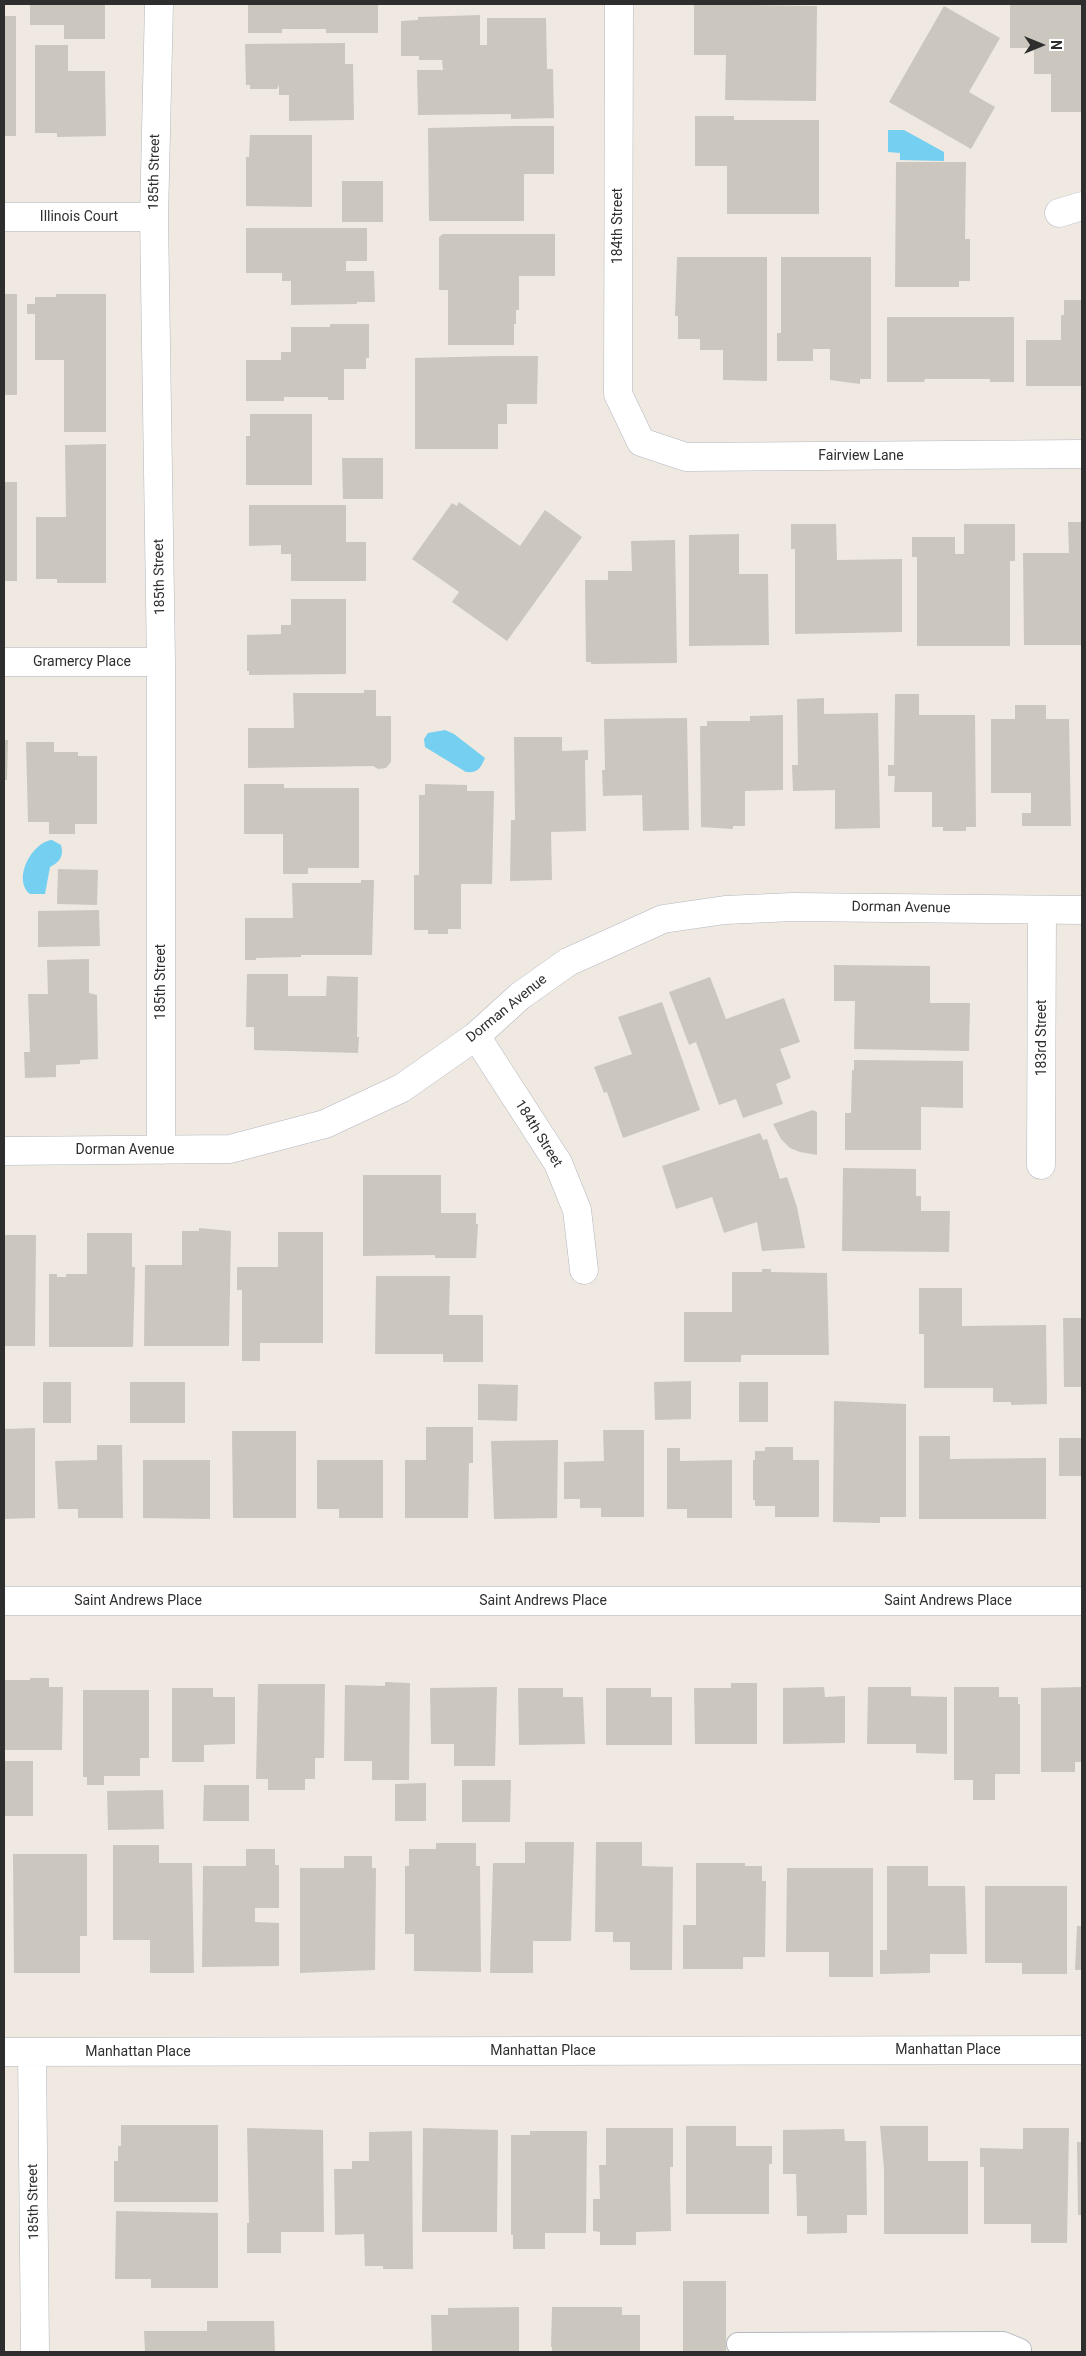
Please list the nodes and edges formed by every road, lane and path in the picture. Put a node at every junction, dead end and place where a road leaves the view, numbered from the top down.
1 (159, 4) edge
2 (619, 4) edge
3 (154, 217) junction
4 (4, 218) edge
5 (641, 442) joint
6 (1082, 454) edge
7 (4, 662) edge
8 (161, 662) junction
9 (1042, 910) junction
10 (1082, 910) edge
11 (476, 1036) junction
12 (161, 1150) junction
13 (4, 1151) edge
14 (1041, 1165) dead end
15 (584, 1270) dead end
16 (4, 1601) edge
17 (1082, 1601) edge
18 (1082, 2050) edge
19 (4, 2052) edge
20 (32, 2052) junction
21 (738, 2344) dead end
22 (35, 2352) edge
23 (1020, 2352) edge

1 - 3 street, 185th Street
2 - 5 street, 184th Street
3 - 4 street, Illinois Court
3 - 8 street, 185th Street
5 - 6 street, Fairview Lane
7 - 8 street, Gramercy Place
8 - 12 street, 185th Street
9 - 10 street, Dorman Avenue
9 - 11 street, Dorman Avenue
9 - 14 street, 183rd Street
11 - 12 street, Dorman Avenue
11 - 15 street, 184th Street
12 - 13 street, Dorman Avenue
16 - 17 street, Saint Andrews Place
18 - 20 street, Manhattan Place
19 - 20 street, Manhattan Place
20 - 22 street, 185th Street
21 - 23 lane

